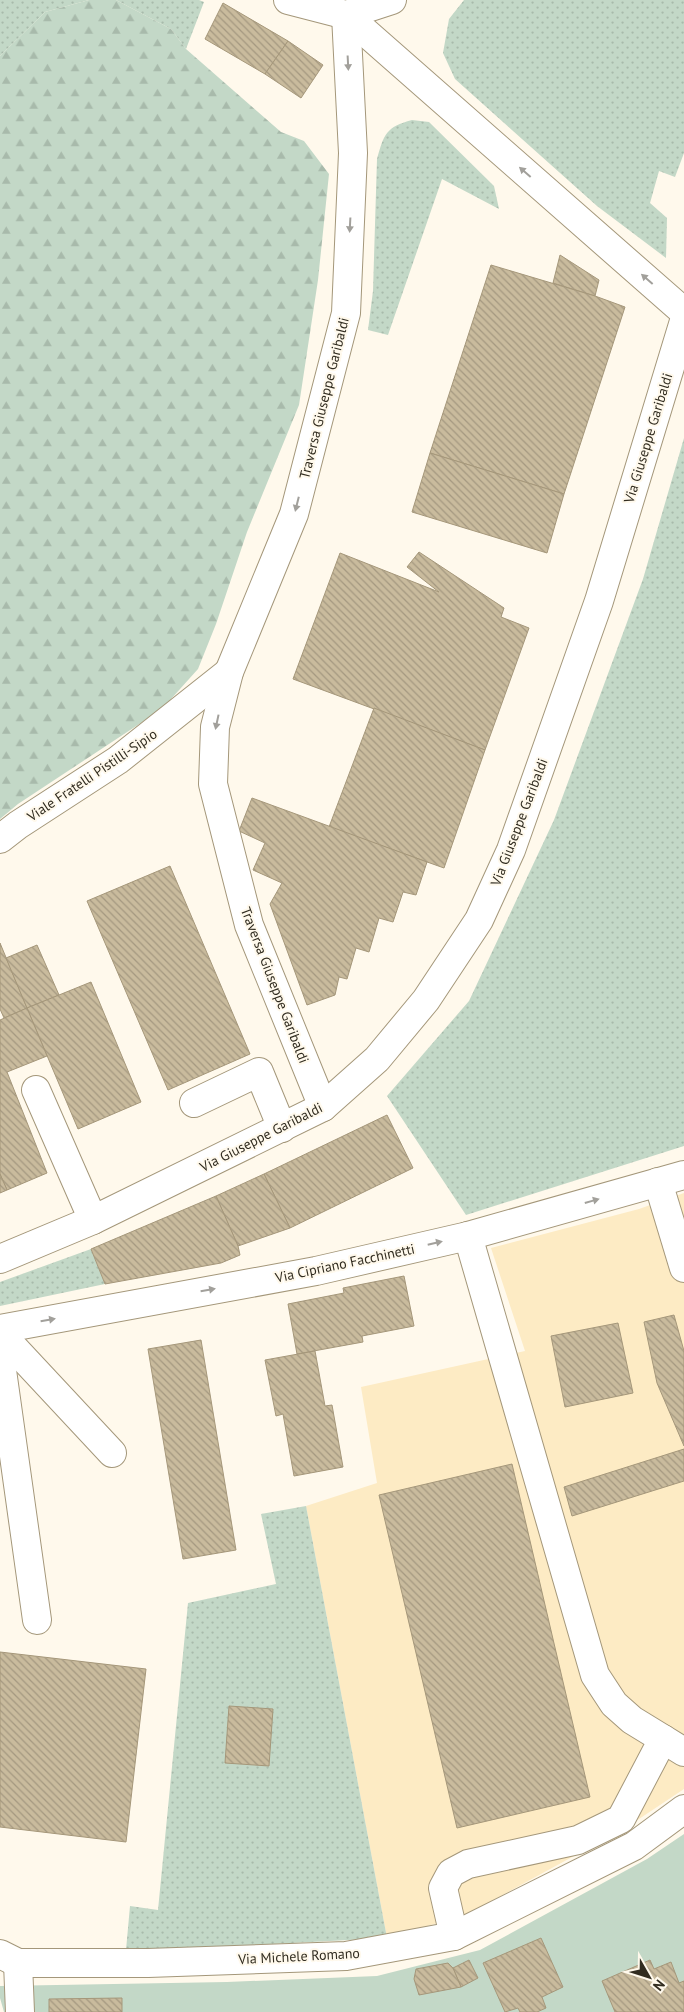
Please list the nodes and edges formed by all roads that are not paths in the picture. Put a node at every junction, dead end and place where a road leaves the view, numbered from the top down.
1 (288, 0) edge
2 (392, 0) edge
3 (346, 14) junction
4 (684, 312) edge
5 (684, 321) edge
6 (229, 672) junction
7 (0, 839) edge
8 (36, 1090) dead end
9 (194, 1103) dead end
10 (323, 1107) junction
11 (282, 1128) junction
12 (684, 1175) edge
13 (658, 1182) junction
14 (93, 1220) junction
15 (468, 1236) junction
16 (0, 1259) edge
17 (684, 1268) edge
18 (0, 1329) edge
19 (0, 1333) edge
20 (0, 1356) edge
21 (112, 1453) dead end
22 (36, 1620) dead end
23 (674, 1746) edge
24 (684, 1808) edge
25 (454, 1936) junction
26 (9, 1958) edge
27 (20, 2012) edge

1 - 3 street
2 - 3 street
4 -> 3 street
3 -> 6 street, Traversa Giuseppe Garibaldi
5 - 10 street, Via Giuseppe Garibaldi
6 - 7 street, Viale Fratelli Pistilli-Sipio
6 -> 10 street, Traversa Giuseppe Garibaldi
8 - 14 street
9 - 11 street
10 - 11 street, Via Giuseppe Garibaldi
11 - 14 street, Via Giuseppe Garibaldi
12 - 13 street, Via Cipriano Facchinetti
15 -> 13 street, Via Cipriano Facchinetti
13 - 17 street
14 - 16 street, Via Giuseppe Garibaldi
18 -> 15 street, Via Cipriano Facchinetti
15 - 23 street
19 - 21 street
20 - 22 street
23 - 25 street
24 - 25 street, Via Michele Romano
25 - 26 street, Via Michele Romano
26 - 27 street

